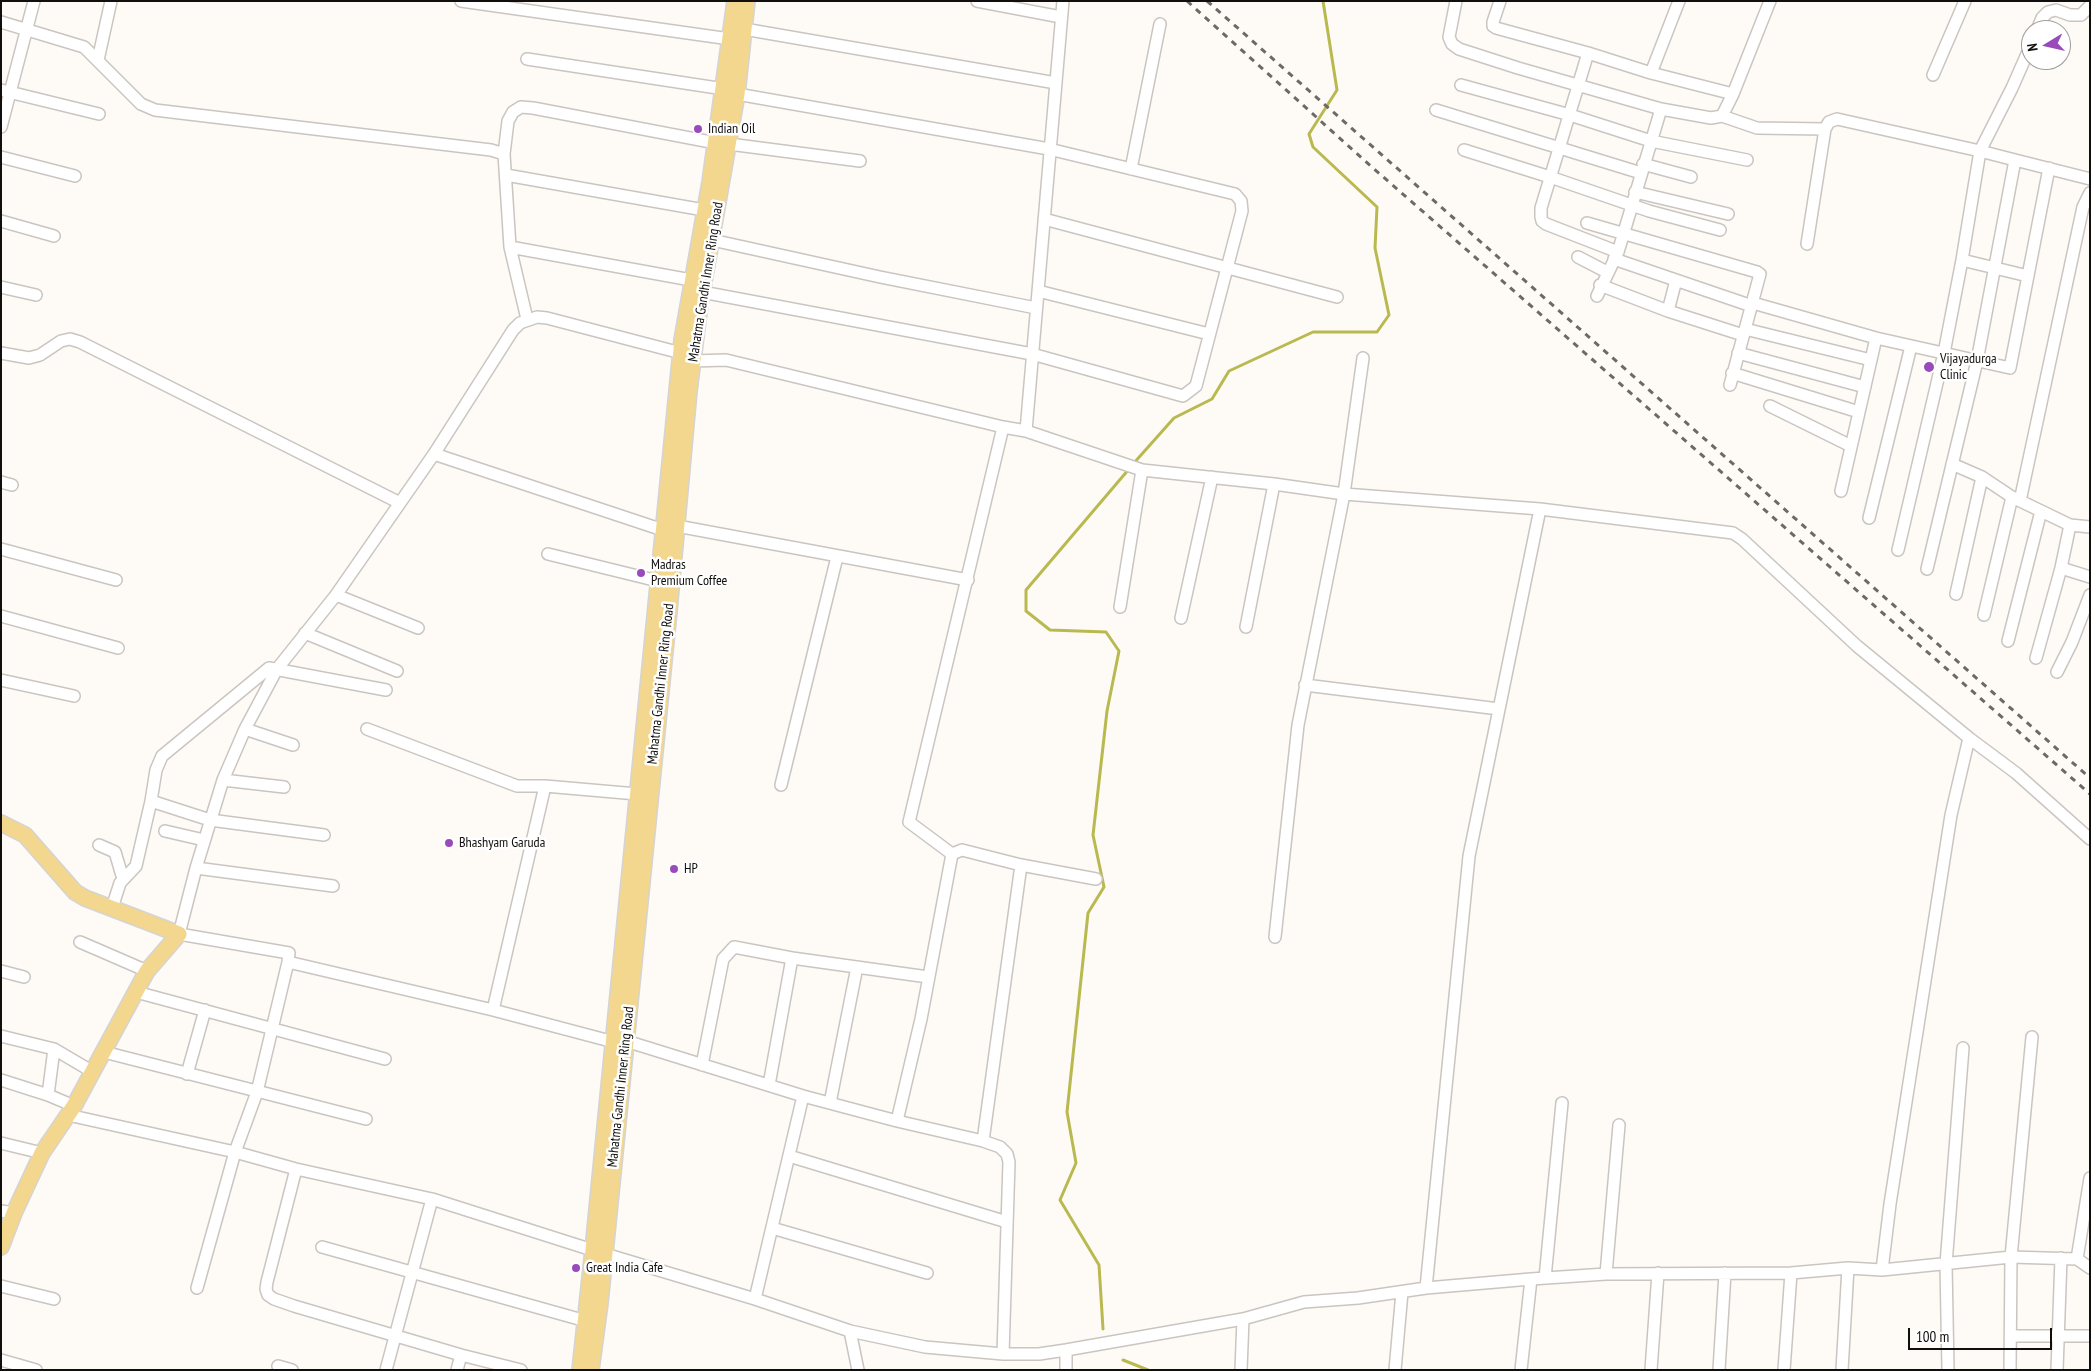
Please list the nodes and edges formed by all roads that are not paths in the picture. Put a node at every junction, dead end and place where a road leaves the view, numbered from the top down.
1 (34, 1) edge
2 (111, 1) edge
3 (462, 1) edge
4 (734, 1) edge
5 (746, 1) edge
6 (977, 1) edge
7 (1063, 1) edge
8 (1456, 1) edge
9 (1500, 1) edge
10 (1679, 1) edge
11 (1770, 1) edge
12 (1965, 1) edge
13 (2090, 6) edge
14 (1061, 17) junction
15 (2041, 20) edge
16 (1, 22) edge
17 (1160, 24) dead end
18 (27, 29) junction
19 (744, 29) junction
20 (730, 39) junction
21 (1588, 53) junction
22 (527, 59) dead end
23 (98, 60) junction
24 (2021, 68) edge
25 (1651, 73) junction
26 (1933, 75) dead end
27 (1056, 83) junction
28 (1461, 85) dead end
29 (1579, 85) junction
30 (6, 91) edge
31 (730, 91) junction
32 (1733, 94) junction
33 (1661, 108) junction
34 (1436, 110) dead end
35 (99, 114) dead end
36 (1570, 115) junction
37 (1722, 116) junction
38 (1, 127) edge
39 (1825, 129) junction
40 (1651, 141) junction
41 (722, 144) junction
42 (1560, 147) junction
43 (1049, 150) junction
44 (1464, 150) dead end
45 (1980, 151) junction
46 (504, 154) junction
47 (1, 157) edge
48 (1747, 160) dead end
49 (2015, 160) junction
50 (860, 161) dead end
51 (2049, 168) junction
52 (1131, 169) junction
53 (1642, 169) junction
54 (506, 175) junction
55 (75, 176) dead end
56 (1550, 177) junction
57 (1691, 177) dead end
58 (2090, 179) edge
59 (1635, 192) junction
60 (2090, 192) edge
61 (1631, 204) junction
62 (704, 210) junction
63 (1728, 214) dead end
64 (1044, 219) junction
65 (1, 221) edge
66 (1587, 222) dead end
67 (1720, 230) dead end
68 (1623, 233) junction
69 (54, 236) dead end
70 (712, 240) junction
71 (1807, 244) dead end
72 (510, 247) junction
73 (1616, 255) junction
74 (1578, 257) dead end
75 (1962, 260) junction
76 (1226, 267) junction
77 (1994, 268) junction
78 (1607, 272) junction
79 (2028, 276) junction
80 (692, 280) junction
81 (1676, 280) junction
82 (1, 287) edge
83 (1038, 291) junction
84 (702, 292) junction
85 (36, 295) dead end
86 (1337, 297) dead end
87 (1752, 305) junction
88 (1036, 308) junction
89 (1668, 311) junction
90 (527, 319) junction
91 (1744, 332) junction
92 (1209, 334) junction
93 (1876, 338) junction
94 (1911, 346) junction
95 (1, 353) edge
96 (1738, 353) junction
97 (1944, 353) junction
98 (1032, 354) junction
99 (686, 357) junction
100 (1363, 358) dead end
101 (1871, 360) junction
102 (1977, 361) junction
103 (1732, 373) junction
104 (1730, 385) dead end
105 (1865, 387) junction
106 (1770, 406) dead end
107 (1859, 412) junction
108 (1003, 427) junction
109 (1026, 431) junction
110 (1851, 446) junction
111 (434, 454) junction
112 (1952, 464) junction
113 (1138, 469) junction
114 (1212, 477) junction
115 (1982, 477) junction
116 (1274, 484) junction
117 (1841, 491) dead end
118 (1344, 494) junction
119 (2016, 499) junction
120 (400, 503) junction
121 (1540, 509) junction
122 (2041, 511) junction
123 (1869, 518) dead end
124 (2070, 525) junction
125 (2090, 527) edge
126 (670, 528) junction
127 (1, 549) edge
128 (1898, 550) dead end
129 (548, 554) dead end
130 (837, 557) junction
131 (2062, 568) junction
132 (1927, 569) dead end
133 (2090, 577) edge
134 (116, 580) dead end
135 (968, 580) junction
136 (658, 581) junction
137 (1956, 594) dead end
138 (336, 595) junction
139 (2090, 595) edge
140 (1120, 607) dead end
141 (1, 616) edge
142 (1984, 616) dead end
143 (1181, 618) dead end
144 (1246, 626) dead end
145 (418, 628) dead end
146 (305, 633) junction
147 (2008, 641) dead end
148 (118, 648) dead end
149 (2036, 658) dead end
150 (277, 669) junction
151 (397, 671) dead end
152 (2058, 672) dead end
153 (1, 680) edge
154 (1306, 685) junction
155 (386, 690) dead end
156 (74, 696) dead end
157 (1499, 709) junction
158 (367, 728) dead end
159 (245, 729) junction
160 (1969, 738) junction
161 (293, 746) dead end
162 (223, 780) junction
163 (781, 784) dead end
164 (545, 786) junction
165 (284, 787) dead end
166 (637, 794) junction
167 (151, 801) junction
168 (210, 820) junction
169 (1, 823) edge
170 (165, 830) dead end
171 (324, 835) dead end
172 (2090, 839) edge
173 (204, 840) junction
174 (99, 845) dead end
175 (952, 854) junction
176 (1021, 865) junction
177 (196, 868) junction
178 (123, 879) junction
179 (1096, 879) dead end
180 (333, 886) dead end
181 (112, 908) junction
182 (179, 934) junction
183 (1275, 937) dead end
184 (80, 942) dead end
185 (792, 958) junction
186 (288, 962) junction
187 (858, 967) junction
188 (1, 971) edge
189 (147, 971) junction
190 (24, 977) dead end
191 (928, 977) junction
192 (136, 992) junction
193 (204, 1010) junction
194 (493, 1010) junction
195 (273, 1029) junction
196 (1, 1036) edge
197 (2032, 1037) dead end
198 (620, 1042) junction
199 (1963, 1048) dead end
200 (54, 1050) junction
201 (104, 1052) junction
202 (385, 1058) dead end
203 (702, 1065) junction
204 (93, 1072) junction
205 (187, 1074) junction
206 (1, 1080) edge
207 (769, 1085) junction
208 (257, 1092) junction
209 (48, 1095) junction
210 (803, 1096) junction
211 (1562, 1102) dead end
212 (830, 1103) junction
213 (71, 1111) junction
214 (366, 1119) dead end
215 (897, 1122) junction
216 (1619, 1125) dead end
217 (983, 1141) junction
218 (1, 1143) edge
219 (235, 1152) junction
220 (42, 1153) junction
221 (789, 1156) junction
222 (296, 1169) junction
223 (2090, 1178) edge
224 (432, 1199) junction
225 (8, 1212) edge
226 (1007, 1222) junction
227 (772, 1228) junction
228 (1, 1247) edge
229 (322, 1247) dead end
230 (599, 1252) junction
231 (2082, 1253) edge
232 (2010, 1256) junction
233 (2061, 1258) junction
234 (1946, 1264) junction
235 (1848, 1268) junction
236 (2090, 1268) edge
237 (1882, 1270) junction
238 (413, 1272) junction
239 (1725, 1272) junction
240 (927, 1273) dead end
241 (1658, 1273) junction
242 (1791, 1273) junction
243 (1606, 1274) junction
244 (1545, 1278) junction
245 (1531, 1279) junction
246 (1, 1286) edge
247 (196, 1288) dead end
248 (1426, 1288) junction
249 (1402, 1292) junction
250 (54, 1299) dead end
251 (755, 1299) junction
252 (1243, 1319) junction
253 (586, 1321) junction
254 (850, 1331) junction
255 (396, 1335) junction
256 (2012, 1336) junction
257 (2059, 1336) junction
258 (2090, 1336) edge
259 (1066, 1350) junction
260 (1003, 1354) junction
261 (461, 1355) junction
262 (1, 1360) edge
263 (278, 1366) dead end
264 (36, 1370) edge
265 (292, 1370) edge
266 (386, 1370) edge
267 (457, 1370) edge
268 (520, 1370) edge
269 (580, 1370) edge
270 (591, 1370) edge
271 (858, 1370) edge
272 (1066, 1370) edge
273 (1241, 1370) edge
274 (1395, 1370) edge
275 (1521, 1370) edge
276 (1651, 1370) edge
277 (1719, 1370) edge
278 (1784, 1370) edge
279 (1842, 1370) edge
280 (1948, 1370) edge
281 (2010, 1370) edge
282 (2057, 1370) edge

1 - 18 street
2 - 23 street
3 - 20 street
4 - 20 main road, Mahatma Gandhi Inner Ring Road
5 - 19 main road, Mahatma Gandhi Inner Ring Road
6 - 14 street
7 - 14 street
8 - 29 street
9 - 21 street
10 - 25 street
11 - 32 street
12 - 26 street
13 - 15 street
14 - 27 street
16 - 18 street
17 - 52 street
18 - 23 street
18 - 30 street
19 - 27 street
19 - 31 main road, Mahatma Gandhi Inner Ring Road
20 - 31 main road, Mahatma Gandhi Inner Ring Road
21 - 25 street
21 - 29 street
22 - 31 street
23 - 46 street
24 - 45 street
25 - 32 street
27 - 43 street
28 - 36 street
29 - 33 street
29 - 36 street
30 - 35 street
30 - 38 street
31 - 41 main road, Mahatma Gandhi Inner Ring Road
31 - 43 street
32 - 37 street
33 - 37 street
33 - 40 street
34 - 42 street
36 - 40 street
36 - 42 street
37 - 39 street
39 - 45 street
39 - 71 street
40 - 48 street
40 - 53 street
41 - 46 street
41 - 50 street
41 - 62 main road, Mahatma Gandhi Inner Ring Road
41 - 70 main road, Mahatma Gandhi Inner Ring Road
42 - 53 street
42 - 56 street
43 - 52 street
43 - 64 street
44 - 56 street
45 - 49 street
45 - 75 street
46 - 54 street
47 - 55 street
49 - 51 street
49 - 77 street
51 - 58 street
51 - 79 street
52 - 76 street
53 - 57 street
53 - 59 street
54 - 62 street
54 - 72 street
56 - 61 street
56 - 73 street
59 - 61 street
59 - 63 street
60 - 119 street
61 - 67 street
61 - 68 street
62 - 80 main road, Mahatma Gandhi Inner Ring Road
64 - 76 street
64 - 83 street
65 - 69 street
66 - 68 street
68 - 73 street
68 - 87 street
70 - 84 main road, Mahatma Gandhi Inner Ring Road
70 - 88 street
72 - 80 street
72 - 90 street
73 - 78 street
73 - 81 street
74 - 78 street
75 - 77 street
75 - 97 street
76 - 86 street
76 - 92 street
77 - 79 street
77 - 102 street
78 - 89 street
79 - 102 street
80 - 99 main road, Mahatma Gandhi Inner Ring Road
81 - 87 street
81 - 89 street
82 - 85 street
83 - 88 street
83 - 92 street
84 - 98 street
84 - 99 main road, Mahatma Gandhi Inner Ring Road
87 - 91 street
87 - 93 street
88 - 98 street
89 - 91 street
90 - 99 street
90 - 111 street
91 - 96 street
91 - 101 street
92 - 98 street
93 - 94 street
93 - 101 street
94 - 97 street
94 - 123 street
95 - 120 street
96 - 103 street
96 - 105 street
97 - 102 street
97 - 128 street
98 - 109 street
99 - 108 street
99 - 126 main road, Mahatma Gandhi Inner Ring Road
100 - 118 street
101 - 105 street
102 - 112 street
103 - 104 street
103 - 107 street
105 - 107 street
106 - 110 street
107 - 110 street
108 - 109 street
108 - 135 street
109 - 113 street
110 - 117 street
111 - 120 street
111 - 126 street
112 - 115 street
112 - 132 street
113 - 114 street
113 - 140 street
114 - 116 street
114 - 143 street
115 - 119 street
115 - 137 street
116 - 118 street
116 - 144 street
118 - 121 street
118 - 154 street
119 - 122 street
119 - 142 street
120 - 138 street
121 - 157 street
121 - 160 street
122 - 124 street
122 - 147 street
124 - 125 street
124 - 131 street
126 - 130 street
126 - 136 main road, Mahatma Gandhi Inner Ring Road
126 - 198 main road, Mahatma Gandhi Inner Ring Road
127 - 134 street
129 - 136 street
130 - 135 street
130 - 163 street
131 - 133 street
131 - 149 street
135 - 175 street
136 - 166 main road, Mahatma Gandhi Inner Ring Road
138 - 145 street
138 - 146 street
139 - 152 street
141 - 148 street
146 - 150 street
146 - 151 street
150 - 155 street
150 - 159 street
150 - 167 street
153 - 156 street
154 - 157 street
154 - 183 street
157 - 248 street
158 - 164 street
159 - 161 street
159 - 162 street
160 - 172 street
160 - 237 street
162 - 165 street
162 - 168 street
164 - 166 street
164 - 194 street
166 - 198 main road, Mahatma Gandhi Inner Ring Road
167 - 168 street
167 - 178 street
168 - 171 street
168 - 173 street
169 - 181 main road
170 - 173 street
173 - 177 street
174 - 178 street
175 - 176 street
175 - 191 street
176 - 179 street
176 - 217 street
177 - 180 street
177 - 182 street
178 - 181 street
181 - 182 main road
182 - 186 street
182 - 189 main road
184 - 189 street
185 - 187 street
185 - 203 street
185 - 207 street
186 - 194 street
186 - 195 street
187 - 191 street
187 - 212 street
188 - 190 street
189 - 192 main road
191 - 215 street
192 - 193 street
192 - 201 main road
193 - 195 street
193 - 205 street
194 - 198 street
195 - 202 street
195 - 208 street
196 - 200 street
197 - 232 street
198 - 203 street
198 - 230 main road, Mahatma Gandhi Inner Ring Road
199 - 234 street
200 - 204 street
200 - 209 street
201 - 204 main road
201 - 205 street
203 - 207 street
204 - 213 main road
205 - 208 street
206 - 209 street
207 - 210 street
208 - 214 street
208 - 219 street
209 - 213 street
210 - 212 street
210 - 221 street
211 - 244 street
212 - 215 street
213 - 219 street
213 - 220 main road
215 - 217 street
216 - 243 street
217 - 226 street
218 - 220 street
219 - 222 street
219 - 247 street
220 - 225 main road
221 - 226 street
221 - 227 street
222 - 224 street
222 - 255 street
223 - 231 street
224 - 230 street
224 - 238 street
225 - 228 main road
226 - 260 street
227 - 240 street
227 - 251 street
229 - 238 street
230 - 251 street
230 - 253 main road, Mahatma Gandhi Inner Ring Road
230 - 270 main road, Mahatma Gandhi Inner Ring Road
231 - 233 street
231 - 236 street
232 - 233 street
232 - 234 street
232 - 256 street
233 - 257 street
234 - 237 street
234 - 280 street
235 - 237 street
235 - 242 street
235 - 279 street
238 - 253 street
238 - 255 street
239 - 241 street
239 - 242 street
239 - 277 street
241 - 243 street
241 - 276 street
242 - 278 street
243 - 244 street
244 - 245 street
245 - 248 street
245 - 275 street
246 - 250 street
248 - 249 street
249 - 252 street
249 - 274 street
251 - 254 street
252 - 259 street
252 - 273 street
253 - 269 main road, Mahatma Gandhi Inner Ring Road
254 - 260 street
254 - 271 street
255 - 261 street
255 - 266 street
256 - 257 street
256 - 281 street
257 - 258 street
257 - 282 street
259 - 260 street
259 - 272 street
261 - 267 street
261 - 268 street
262 - 264 street
263 - 265 street

